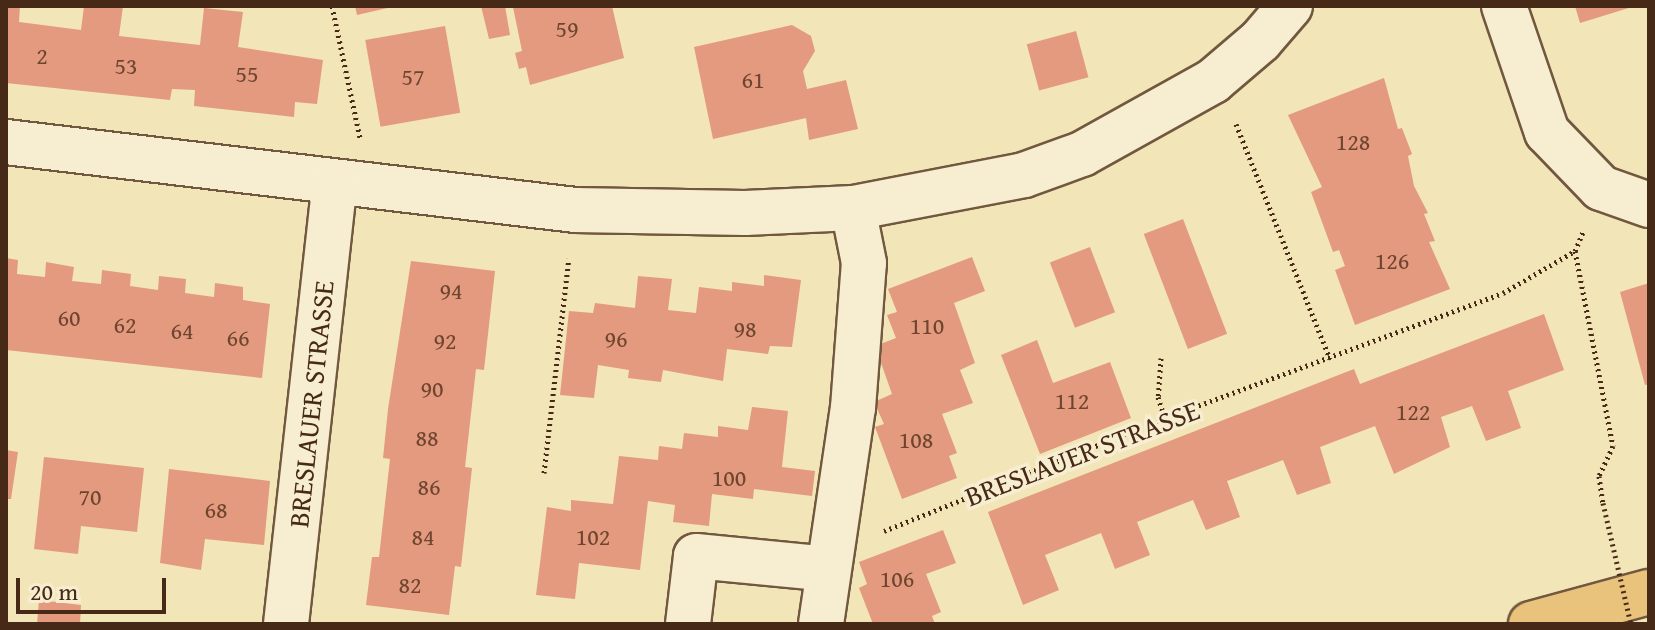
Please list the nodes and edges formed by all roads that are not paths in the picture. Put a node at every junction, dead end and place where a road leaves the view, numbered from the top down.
1 (1290, 6) edge
2 (1504, 6) edge
3 (6, 142) edge
4 (346, 184) junction
5 (1649, 205) edge
6 (853, 208) junction
7 (830, 552) junction
8 (1649, 592) edge
9 (286, 624) edge
10 (688, 624) edge
11 (821, 624) edge
12 (1531, 624) edge

1 - 6 street
2 - 5 street
3 - 4 street
4 - 6 street
4 - 9 street, BRESLAUER STRASSE
6 - 7 street
7 - 10 street
7 - 11 street
8 - 12 main road

